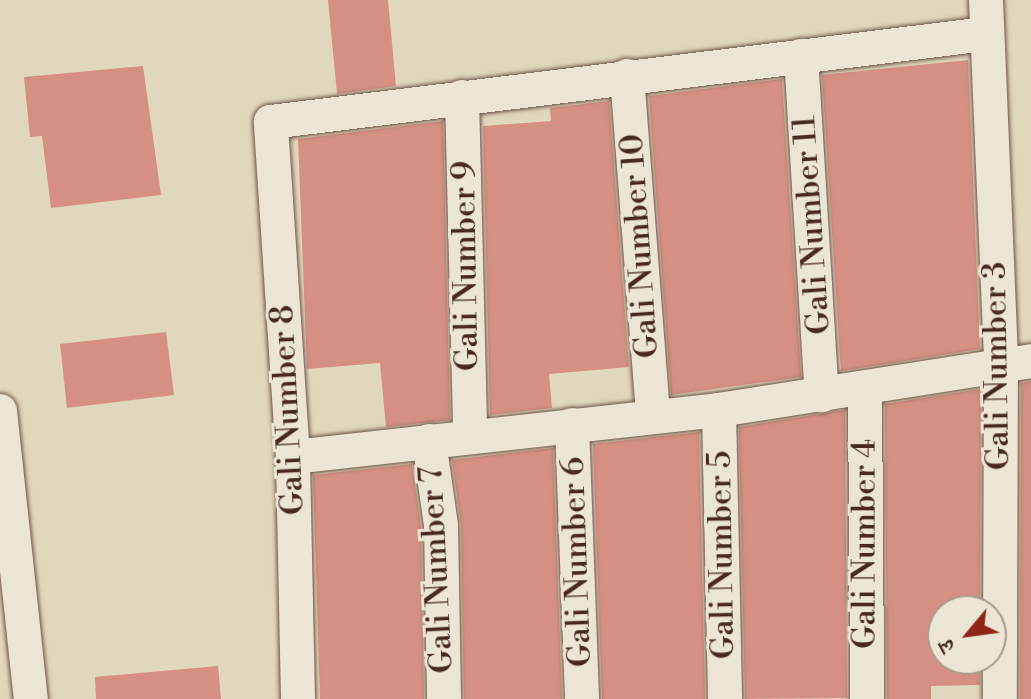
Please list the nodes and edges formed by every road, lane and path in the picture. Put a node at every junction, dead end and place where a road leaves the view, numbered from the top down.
1 (986, 0) edge
2 (986, 34) junction
3 (801, 56) junction
4 (627, 76) junction
5 (462, 97) junction
6 (1016, 361) edge
7 (865, 389) junction
8 (822, 395) junction
9 (719, 410) junction
10 (0, 411) edge
11 (653, 416) junction
12 (572, 425) junction
13 (470, 434) junction
14 (429, 441) junction
15 (293, 457) junction
16 (14, 664) edge
17 (31, 699) edge
18 (298, 699) edge
19 (444, 699) edge
20 (582, 699) edge
21 (725, 699) edge
22 (867, 699) edge
23 (1000, 699) edge

1 - 2 street, Gali Number 3
2 - 3 street
2 - 6 street, Gali Number 3
3 - 4 street
3 - 8 street, Gali Number 11
4 - 5 street
4 - 11 street, Gali Number 10
5 - 13 street, Gali Number 9
5 - 15 street, Gali Number 8
6 - 7 street
6 - 23 street, Gali Number 3
7 - 8 street
7 - 22 street, Gali Number 4
8 - 9 street
9 - 11 street
9 - 21 street, Gali Number 5
10 - 16 street
11 - 12 street
12 - 13 street
12 - 20 street, Gali Number 6
13 - 14 street
14 - 15 street
14 - 19 street, Gali Number 7
15 - 18 street, Gali Number 8
16 - 17 street

